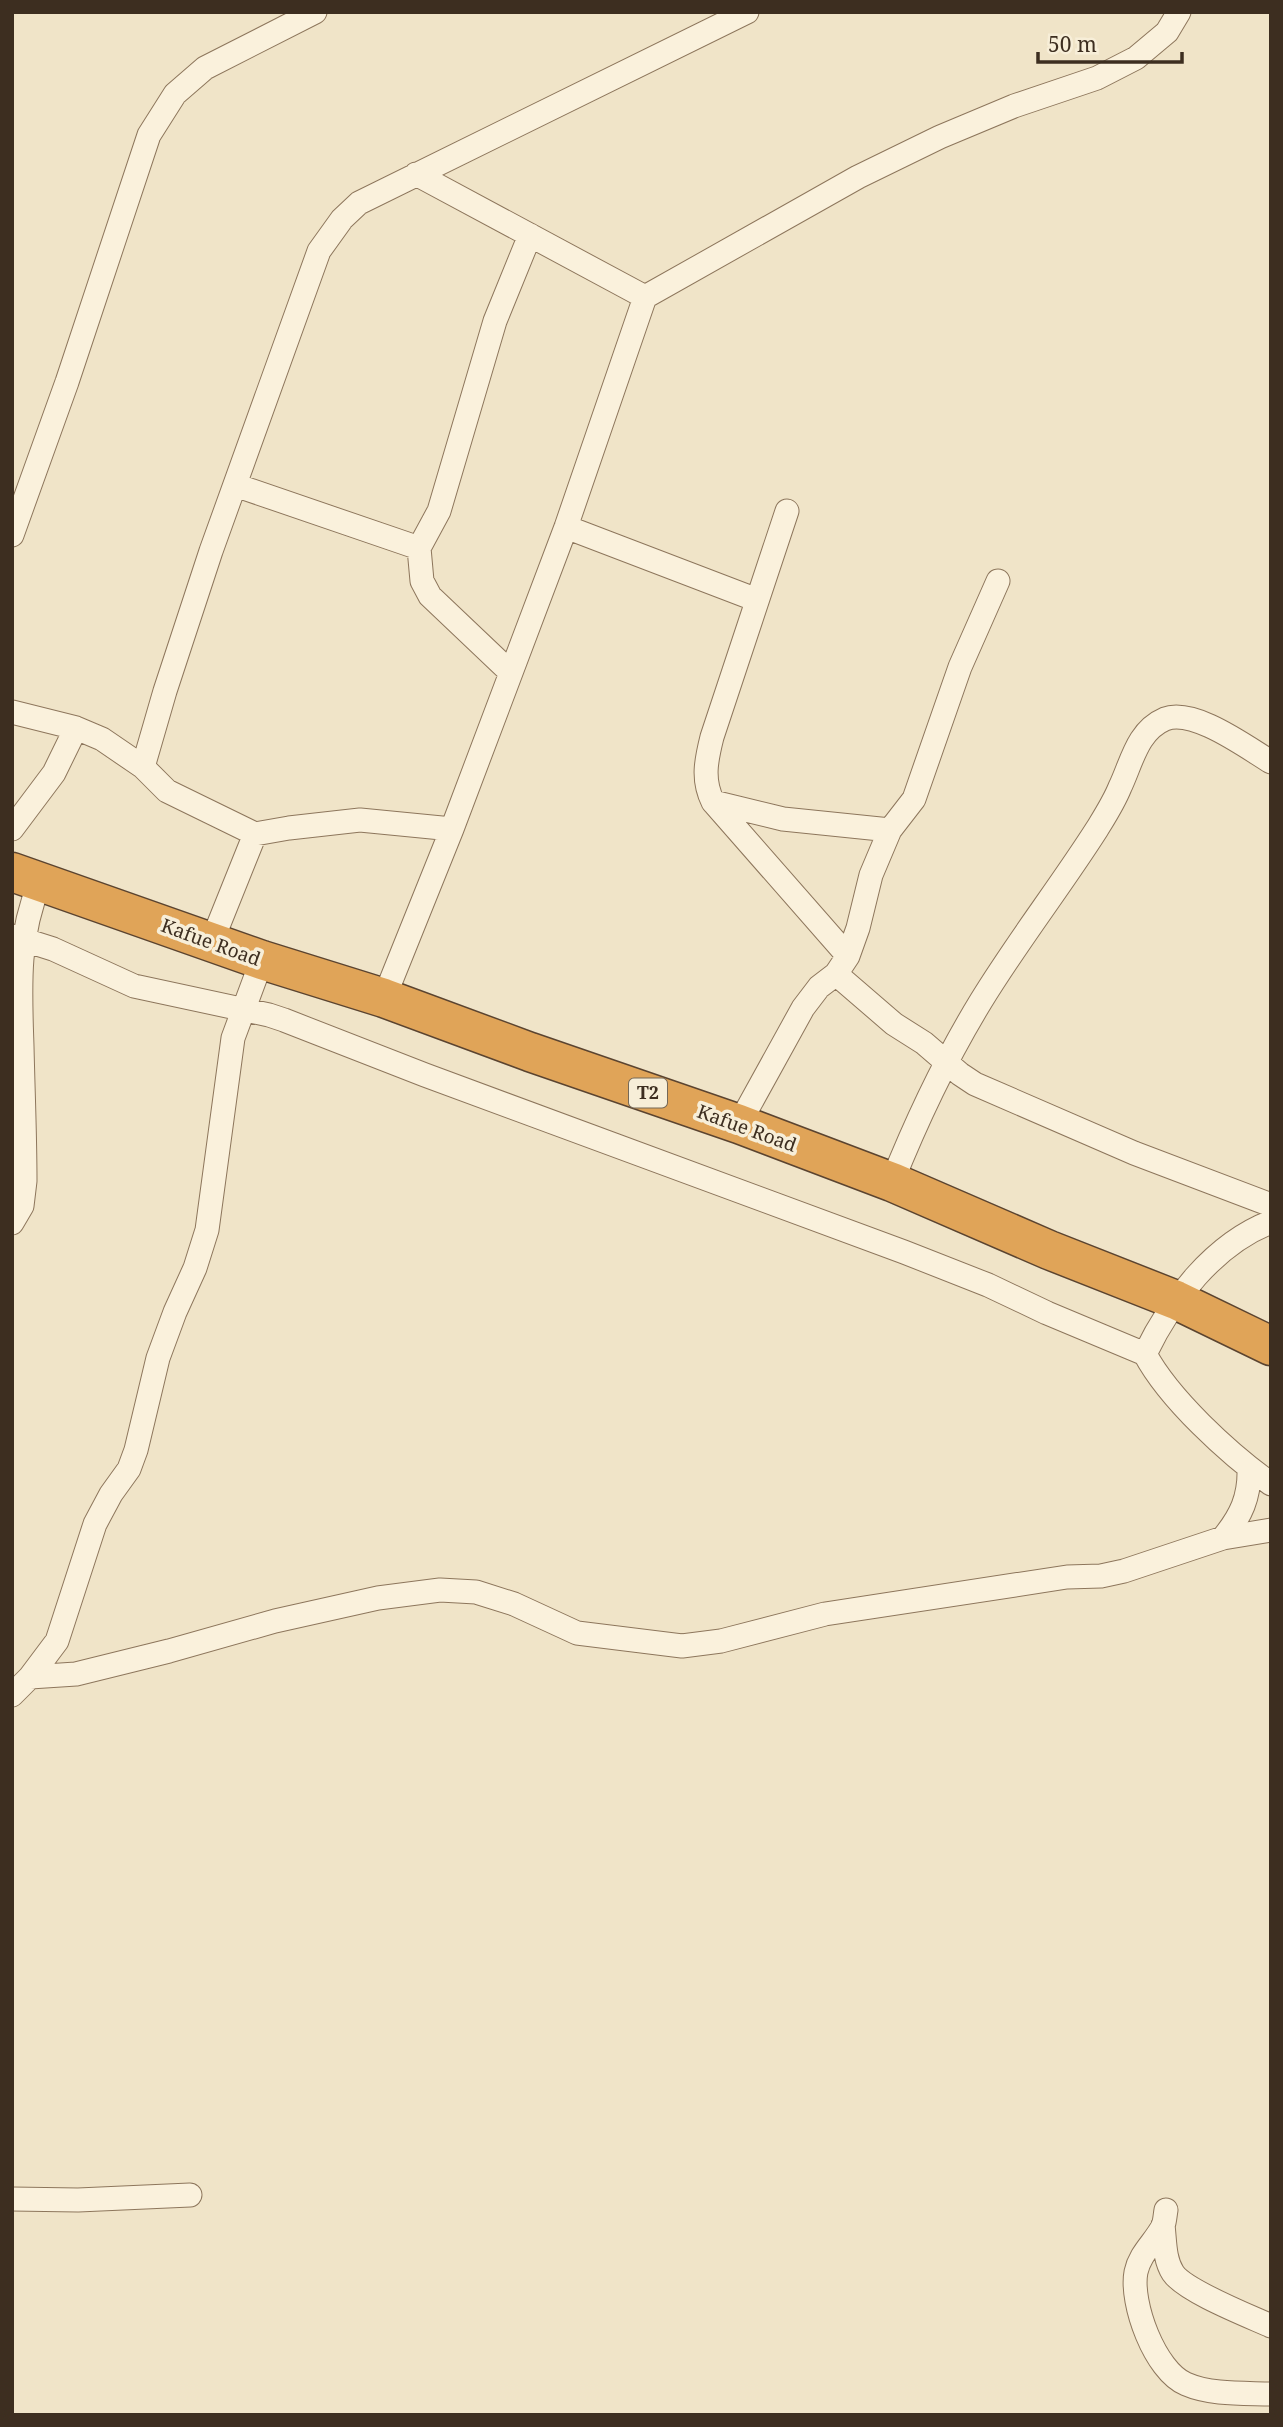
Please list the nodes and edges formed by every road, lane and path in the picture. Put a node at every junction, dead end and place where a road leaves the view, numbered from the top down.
1 (315, 12) edge
2 (747, 12) edge
3 (1179, 12) edge
4 (416, 174) junction
5 (530, 235) junction
6 (645, 297) junction
7 (235, 485) junction
8 (787, 511) dead end
9 (566, 527) junction
10 (12, 536) edge
11 (419, 548) junction
12 (998, 581) dead end
13 (757, 600) junction
14 (510, 672) junction
15 (12, 712) edge
16 (76, 728) junction
17 (1271, 762) edge
18 (143, 767) junction
19 (713, 802) junction
20 (12, 829) edge
21 (452, 830) junction
22 (890, 830) junction
23 (255, 834) junction
24 (26, 877) edge
25 (17, 937) edge
26 (212, 941) junction
27 (262, 960) junction
28 (842, 965) junction
29 (384, 998) junction
30 (243, 1010) junction
31 (946, 1062) junction
32 (739, 1124) junction
33 (892, 1182) junction
34 (1271, 1205) edge
35 (12, 1223) edge
36 (1271, 1223) edge
37 (1176, 1300) junction
38 (1271, 1346) edge
39 (1145, 1354) junction
40 (1249, 1468) junction
41 (1271, 1484) edge
42 (1271, 1530) edge
43 (1223, 1538) junction
44 (30, 1677) junction
45 (12, 1695) edge
46 (190, 2195) dead end
47 (12, 2199) edge
48 (1271, 2326) edge
49 (1271, 2395) edge

1 - 10 street
2 - 4 street
3 - 6 street
4 - 5 street
4 - 7 street
5 - 6 street
5 - 11 street
6 - 9 street
7 - 11 street
7 - 18 street
8 - 13 street
9 - 13 street
9 - 14 street
11 - 14 street
12 - 22 street
13 - 19 street
14 - 21 street
15 - 16 street
16 - 18 street
16 - 20 street
17 - 31 street
18 - 23 street
19 - 22 street
19 - 28 street
21 - 23 street
21 - 29 street
22 - 28 street
23 - 26 street
24 - 25 street
24 - 26 highway, Kafue Road / T2
25 - 30 street
25 - 35 street
26 - 27 highway, Kafue Road / T2
27 - 29 highway, Kafue Road / T2
27 - 30 street
28 - 31 street
28 - 32 street
29 - 32 highway, Kafue Road / T2
30 - 39 street
30 - 44 street
31 - 33 street
31 - 34 street
32 - 33 highway, Kafue Road / T2
33 - 37 highway, Kafue Road / T2
36 - 37 street
37 - 38 highway, Kafue Road / T2
37 - 39 street
39 - 40 street
40 - 41 street
40 - 43 street
42 - 43 street
43 - 44 street
44 - 45 street
46 - 47 street
48 - 49 street

